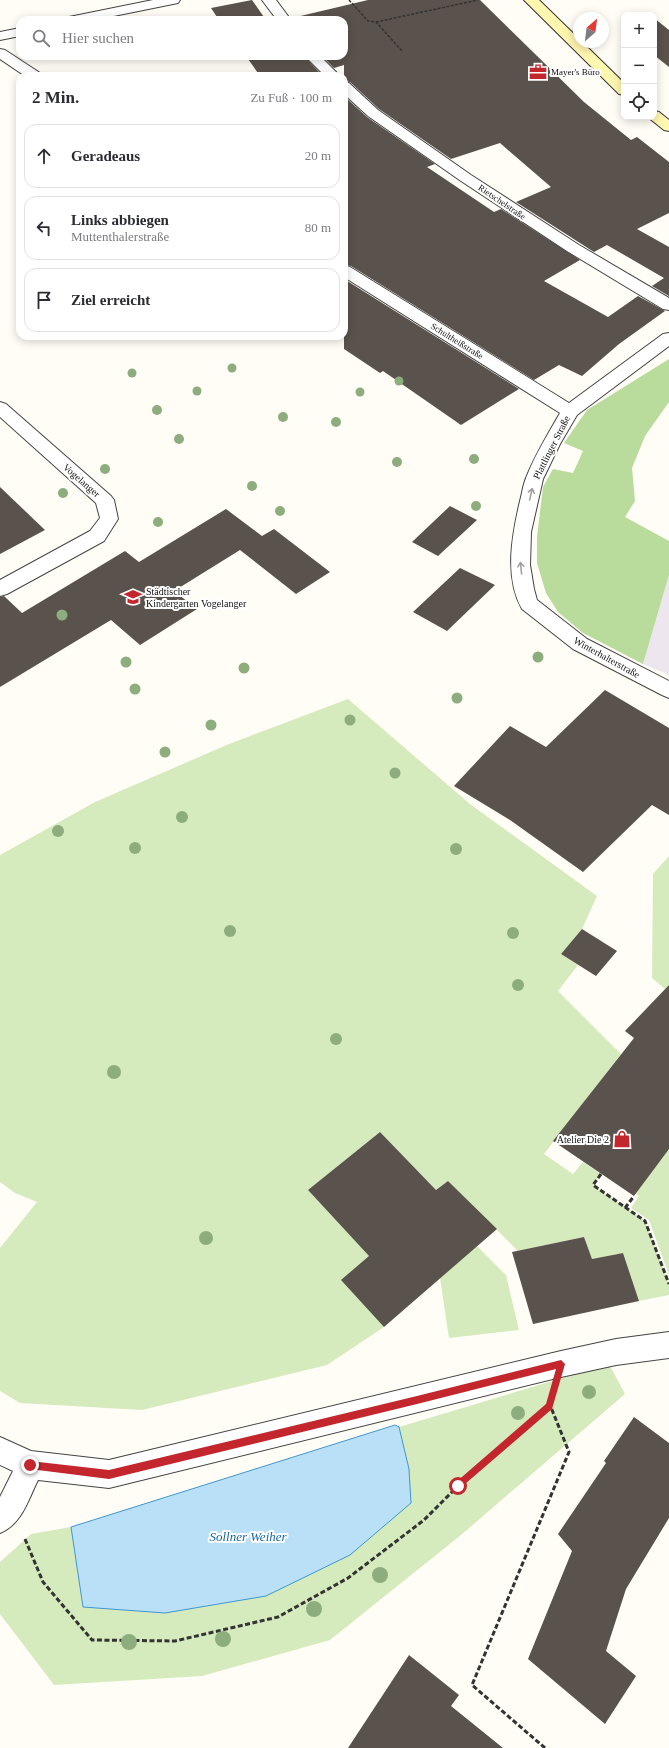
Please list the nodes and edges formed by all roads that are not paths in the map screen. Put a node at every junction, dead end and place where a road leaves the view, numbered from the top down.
1 (173, 0) edge
2 (269, 0) edge
3 (531, 0) edge
4 (94, 16) edge
5 (281, 16) edge
6 (16, 33) edge
7 (0, 36) edge
8 (0, 53) edge
9 (316, 60) edge
10 (29, 72) edge
11 (329, 72) edge
12 (621, 88) edge
13 (348, 90) edge
14 (657, 117) edge
15 (669, 127) edge
16 (348, 272) edge
17 (669, 306) edge
18 (669, 338) edge
19 (0, 408) edge
20 (570, 411) junction
21 (0, 589) edge
22 (529, 604) joint
23 (669, 690) edge
24 (669, 1345) edge
25 (0, 1451) edge
26 (30, 1465) junction
27 (5, 1512) edge

1 - 4 street
2 - 5 street
3 - 12 main road
6 - 7 street
8 - 10 street
9 - 11 street
13 - 17 street, Rietschelstraße
14 - 15 main road
16 - 20 street, Schultheißstraße
18 - 20 street, Plattlinger Straße
19 - 21 street, Vogelanger
22 -> 20 street, Plattlinger Straße
22 - 23 street, Winterhalterstraße
24 - 26 street
25 - 26 street
26 - 27 street

